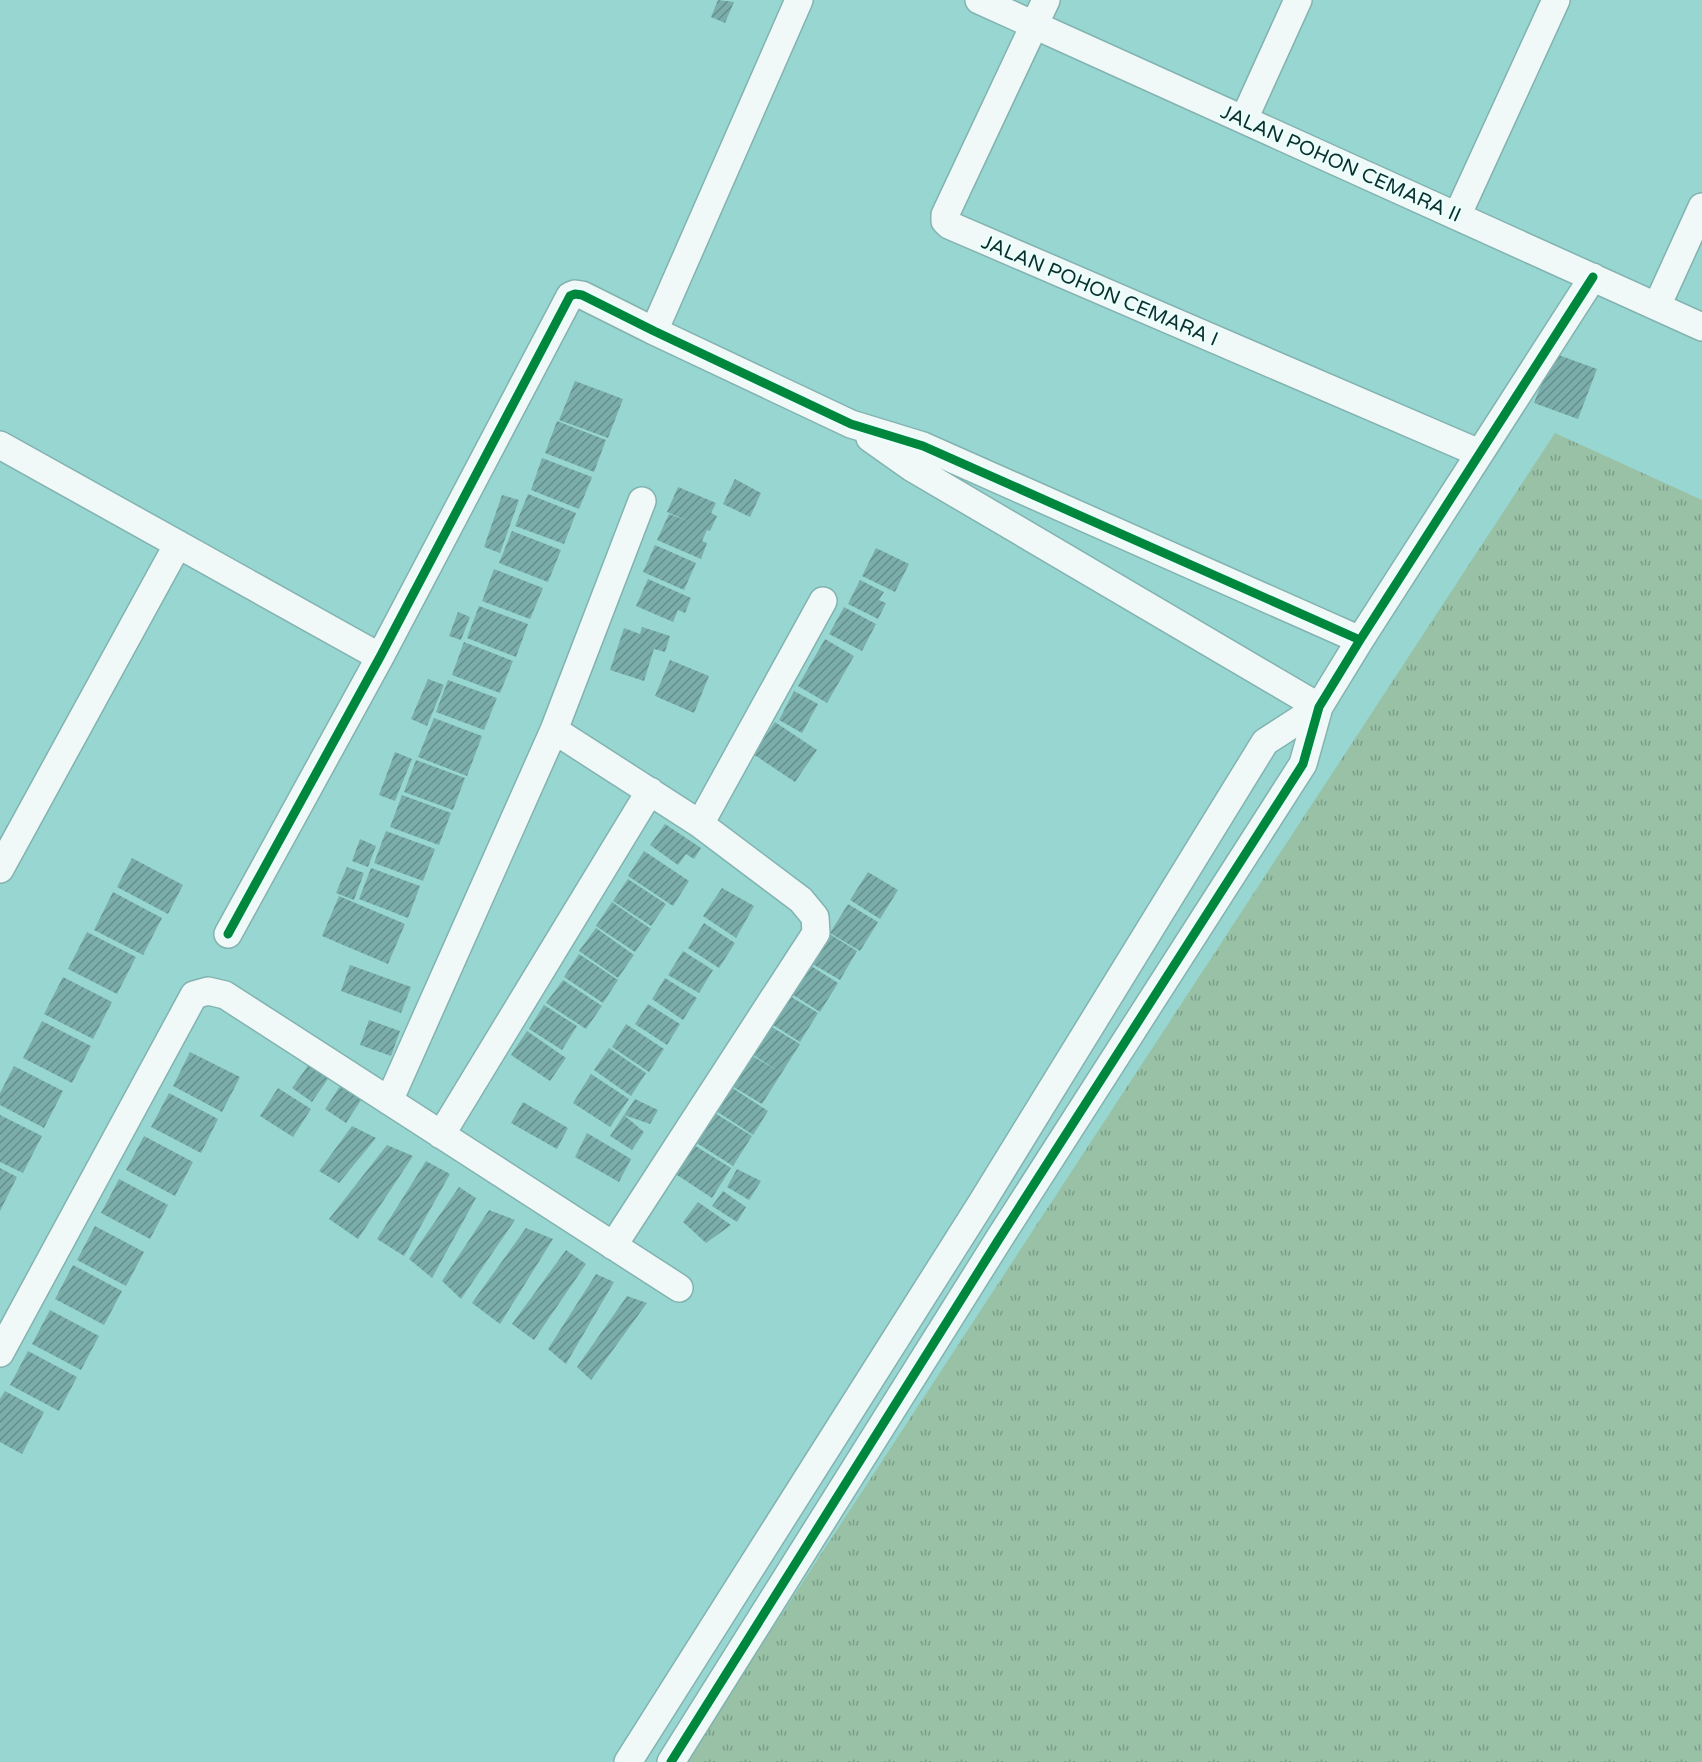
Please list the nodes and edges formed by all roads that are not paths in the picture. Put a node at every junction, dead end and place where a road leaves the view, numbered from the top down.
1 (799, 0) edge
2 (979, 0) edge
3 (1046, 0) edge
4 (1298, 0) edge
5 (1556, 0) edge
6 (1035, 25) junction
7 (1244, 119) junction
8 (1702, 207) edge
9 (1457, 216) junction
10 (1593, 278) junction
11 (1657, 306) junction
12 (1702, 327) edge
13 (654, 331) junction
14 (851, 423) junction
15 (0, 445) edge
16 (1479, 453) junction
17 (642, 501) dead end
18 (178, 544) junction
19 (823, 601) dead end
20 (1360, 640) junction
21 (380, 657) junction
22 (1319, 708) junction
23 (554, 730) junction
24 (650, 791) junction
25 (700, 824) junction
26 (0, 869) edge
27 (228, 934) dead end
28 (389, 1101) junction
29 (441, 1135) junction
30 (613, 1246) junction
31 (679, 1288) dead end
32 (0, 1353) edge
33 (628, 1762) edge
34 (671, 1762) edge

1 - 13 street
2 - 6 street, JALAN POHON CEMARA II
3 - 6 street, JALAN POHON CEMARA I
4 - 7 street
5 - 9 street
6 - 7 street, JALAN POHON CEMARA II
6 - 16 street, JALAN POHON CEMARA I
7 - 9 street, JALAN POHON CEMARA II
8 - 11 street
9 - 10 street, JALAN POHON CEMARA II
10 - 11 street, JALAN POHON CEMARA II
10 - 16 street
11 - 12 street, JALAN POHON CEMARA II
13 - 14 street
13 - 21 street
14 - 20 street
14 - 22 street
15 - 18 street
16 - 20 street
17 - 23 street
18 - 21 street
18 - 26 street
19 - 25 street
20 - 22 street
21 - 27 street
22 - 33 street
22 - 34 street
23 - 24 street
23 - 28 street
24 - 25 street
24 - 29 street
25 - 30 street
28 - 29 street
28 - 32 street
29 - 30 street
30 - 31 street

